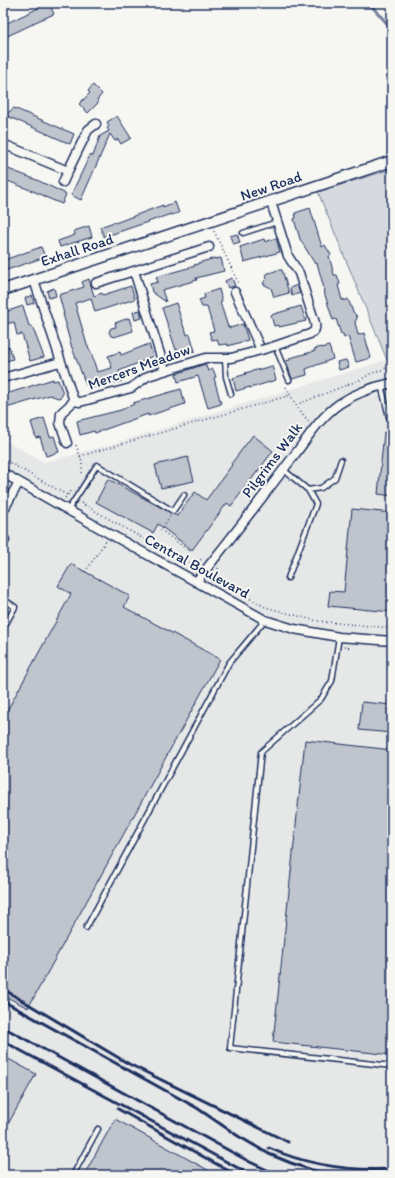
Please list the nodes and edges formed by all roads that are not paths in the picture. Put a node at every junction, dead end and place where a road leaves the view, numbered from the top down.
1 (96, 124) dead end
2 (3, 144) edge
3 (392, 161) edge
4 (68, 171) junction
5 (63, 182) dead end
6 (270, 202) junction
7 (277, 222) junction
8 (243, 233) dead end
9 (160, 239) joint
10 (209, 247) dead end
11 (134, 271) junction
12 (34, 280) junction
13 (96, 283) dead end
14 (3, 290) edge
15 (235, 292) dead end
16 (275, 346) junction
17 (261, 350) junction
18 (225, 359) junction
19 (60, 362) junction
20 (165, 370) junction
21 (3, 378) edge
22 (289, 380) dead end
23 (392, 383) edge
24 (381, 385) junction
25 (231, 394) dead end
26 (74, 401) junction
27 (389, 417) dead end
28 (71, 443) road end
29 (341, 460) dead end
30 (283, 470) junction
31 (3, 473) edge
32 (19, 482) junction
33 (308, 490) junction
34 (184, 495) dead end
35 (68, 510) junction
36 (3, 511) edge
37 (288, 578) dead end
38 (196, 582) junction
39 (3, 599) edge
40 (265, 620) junction
41 (3, 629) edge
42 (339, 637) junction
43 (392, 640) edge
44 (86, 928) dead end
45 (392, 1066) edge
46 (98, 1130) dead end
47 (73, 1175) edge

1 - 4 street
2 - 4 street
3 - 6 street, New Road
4 - 5 street
6 - 7 street, Mercers Meadow
6 - 9 street, New Road
7 - 8 lane
7 - 16 street, Mercers Meadow
9 - 12 street, Exhall Road
10 - 11 street
11 - 13 street
11 - 20 street
12 - 14 street, Exhall Road
12 - 19 street, Mercers Meadow
15 - 17 street
16 - 17 street, Mercers Meadow, bridge
16 - 22 lane
17 - 18 street, Mercers Meadow
18 - 20 street, Mercers Meadow
18 - 25 lane
19 - 21 street
19 - 26 street, Mercers Meadow
20 - 26 street, Mercers Meadow
23 - 24 street, Pilgrims Walk
24 - 27 lane
24 - 30 street, Pilgrims Walk
26 - 28 street, Mercers Meadow
29 - 33 lane
30 - 33 lane
30 - 38 street, Pilgrims Walk
31 - 32 street, Central Boulevard
32 - 35 street, Central Boulevard
32 - 36 street
33 - 37 lane
34 - 35 lane
35 - 38 street, Central Boulevard
38 - 40 street, Central Boulevard
39 - 41 lane
40 - 42 street, Central Boulevard
40 - 44 lane
42 - 43 street, Central Boulevard
42 - 45 lane
46 - 47 lane

